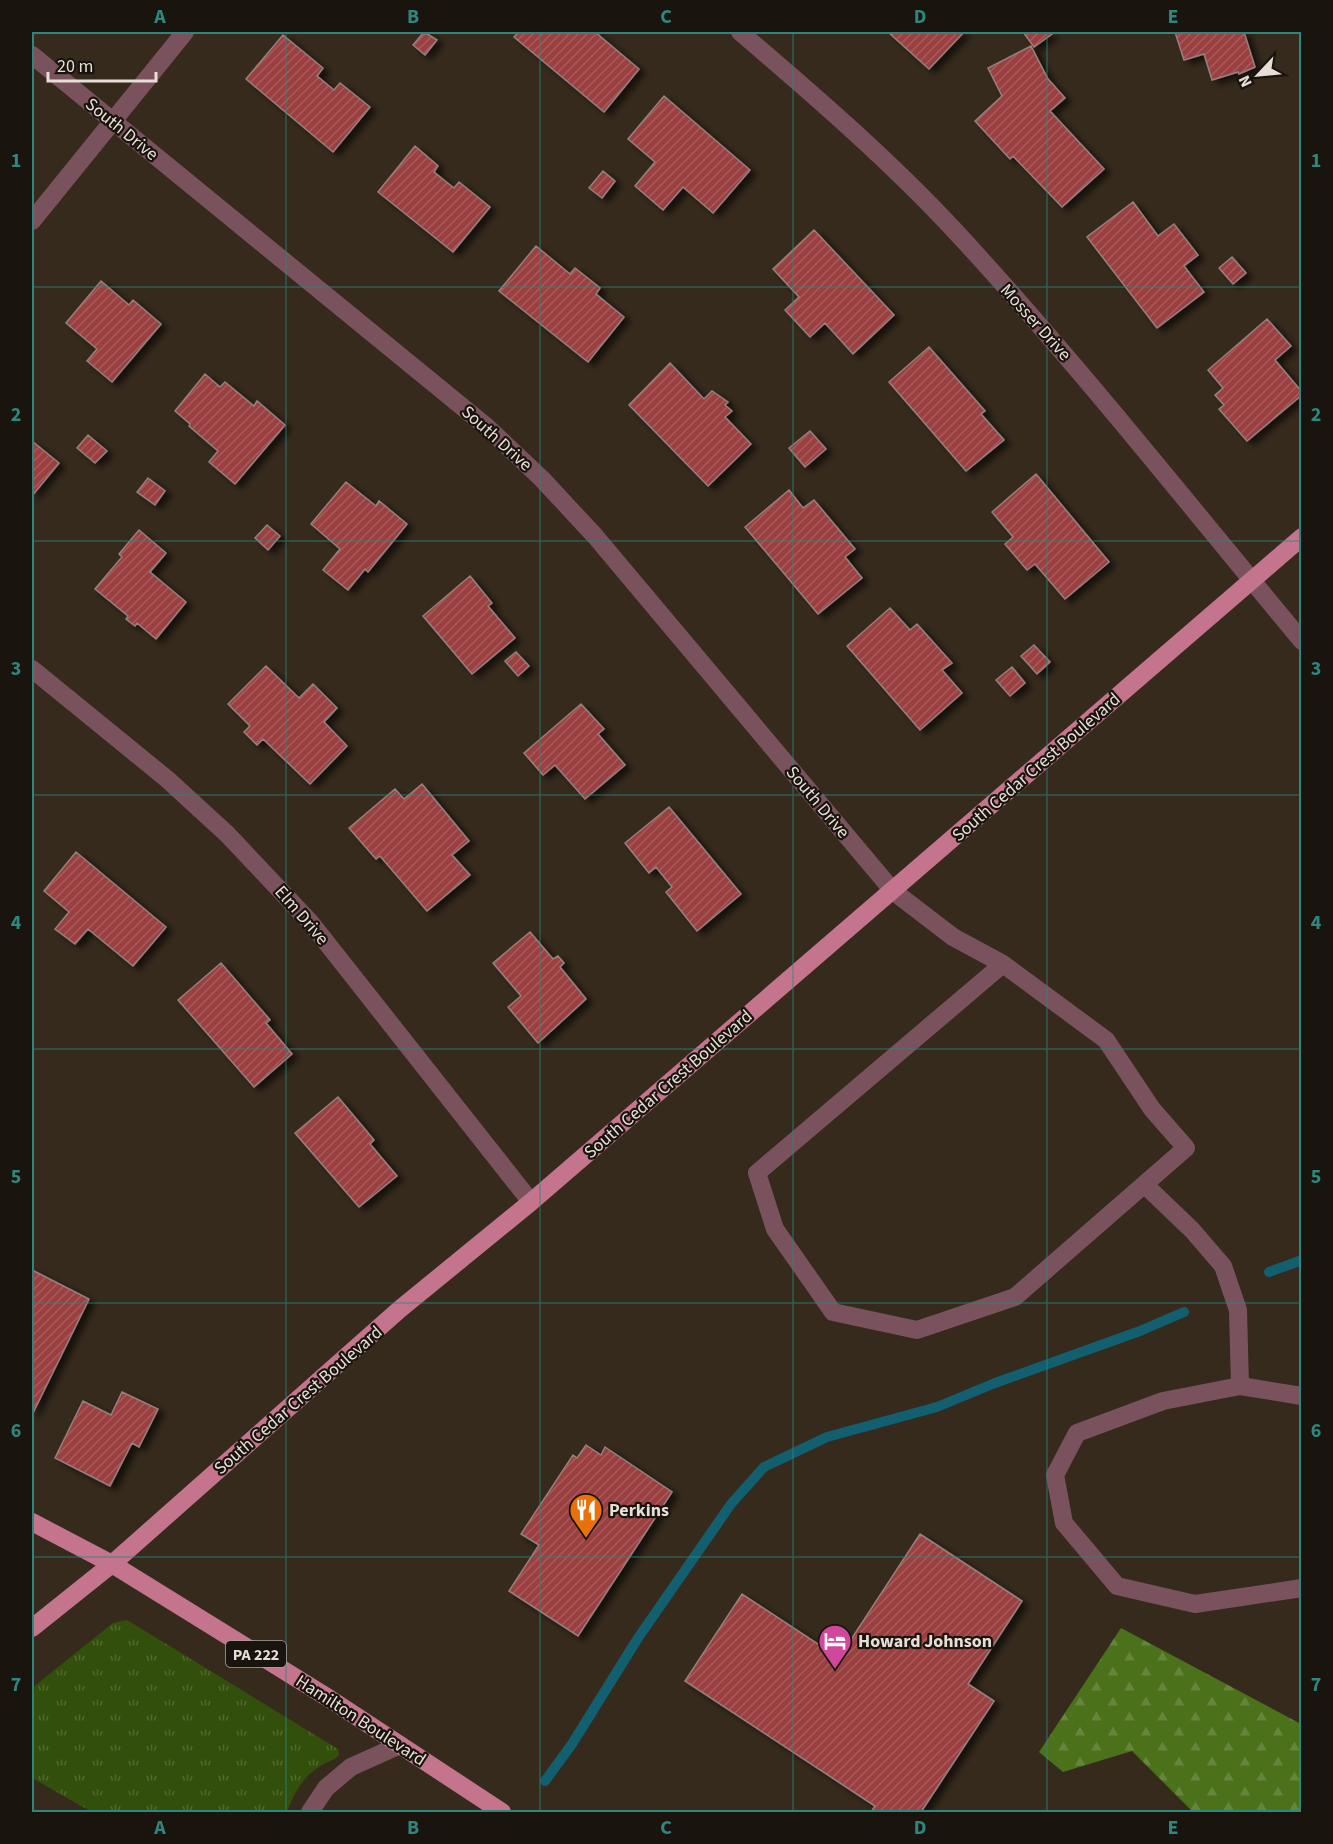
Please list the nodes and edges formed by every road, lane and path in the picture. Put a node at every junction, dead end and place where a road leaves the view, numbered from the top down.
1 (185, 32) edge
2 (740, 32) edge
3 (32, 55) edge
4 (112, 121) junction
5 (32, 221) edge
6 (1302, 537) edge
7 (1250, 579) junction
8 (1302, 641) edge
9 (32, 669) edge
10 (893, 891) junction
11 (1003, 964) junction
12 (1145, 1185) junction
13 (531, 1202) junction
14 (1240, 1386) junction
15 (1302, 1395) edge
16 (32, 1522) edge
17 (112, 1564) junction
18 (1302, 1588) edge
19 (32, 1628) edge
20 (400, 1745) junction
21 (310, 1812) edge
22 (502, 1812) edge

1 - 4 street
2 - 7 street, Mosser Drive
3 - 4 street, South Drive
4 - 5 street
4 - 10 street, South Drive
6 - 7 main road, South Cedar Crest Boulevard
7 - 8 street, Mosser Drive
7 - 10 main road, South Cedar Crest Boulevard
9 - 13 street, Elm Drive
10 - 11 street, South Drive
10 - 13 main road, South Cedar Crest Boulevard
11 - 12 street, South Drive
11 - 12 street
12 - 14 street
13 - 17 main road, South Cedar Crest Boulevard
14 - 15 street
14 - 18 street
16 - 17 main road, Hamilton Boulevard / PA 222
17 - 19 main road, South Cedar Crest Boulevard
17 - 20 main road, Hamilton Boulevard / PA 222
20 - 21 street
20 - 22 main road, Hamilton Boulevard / PA 222

